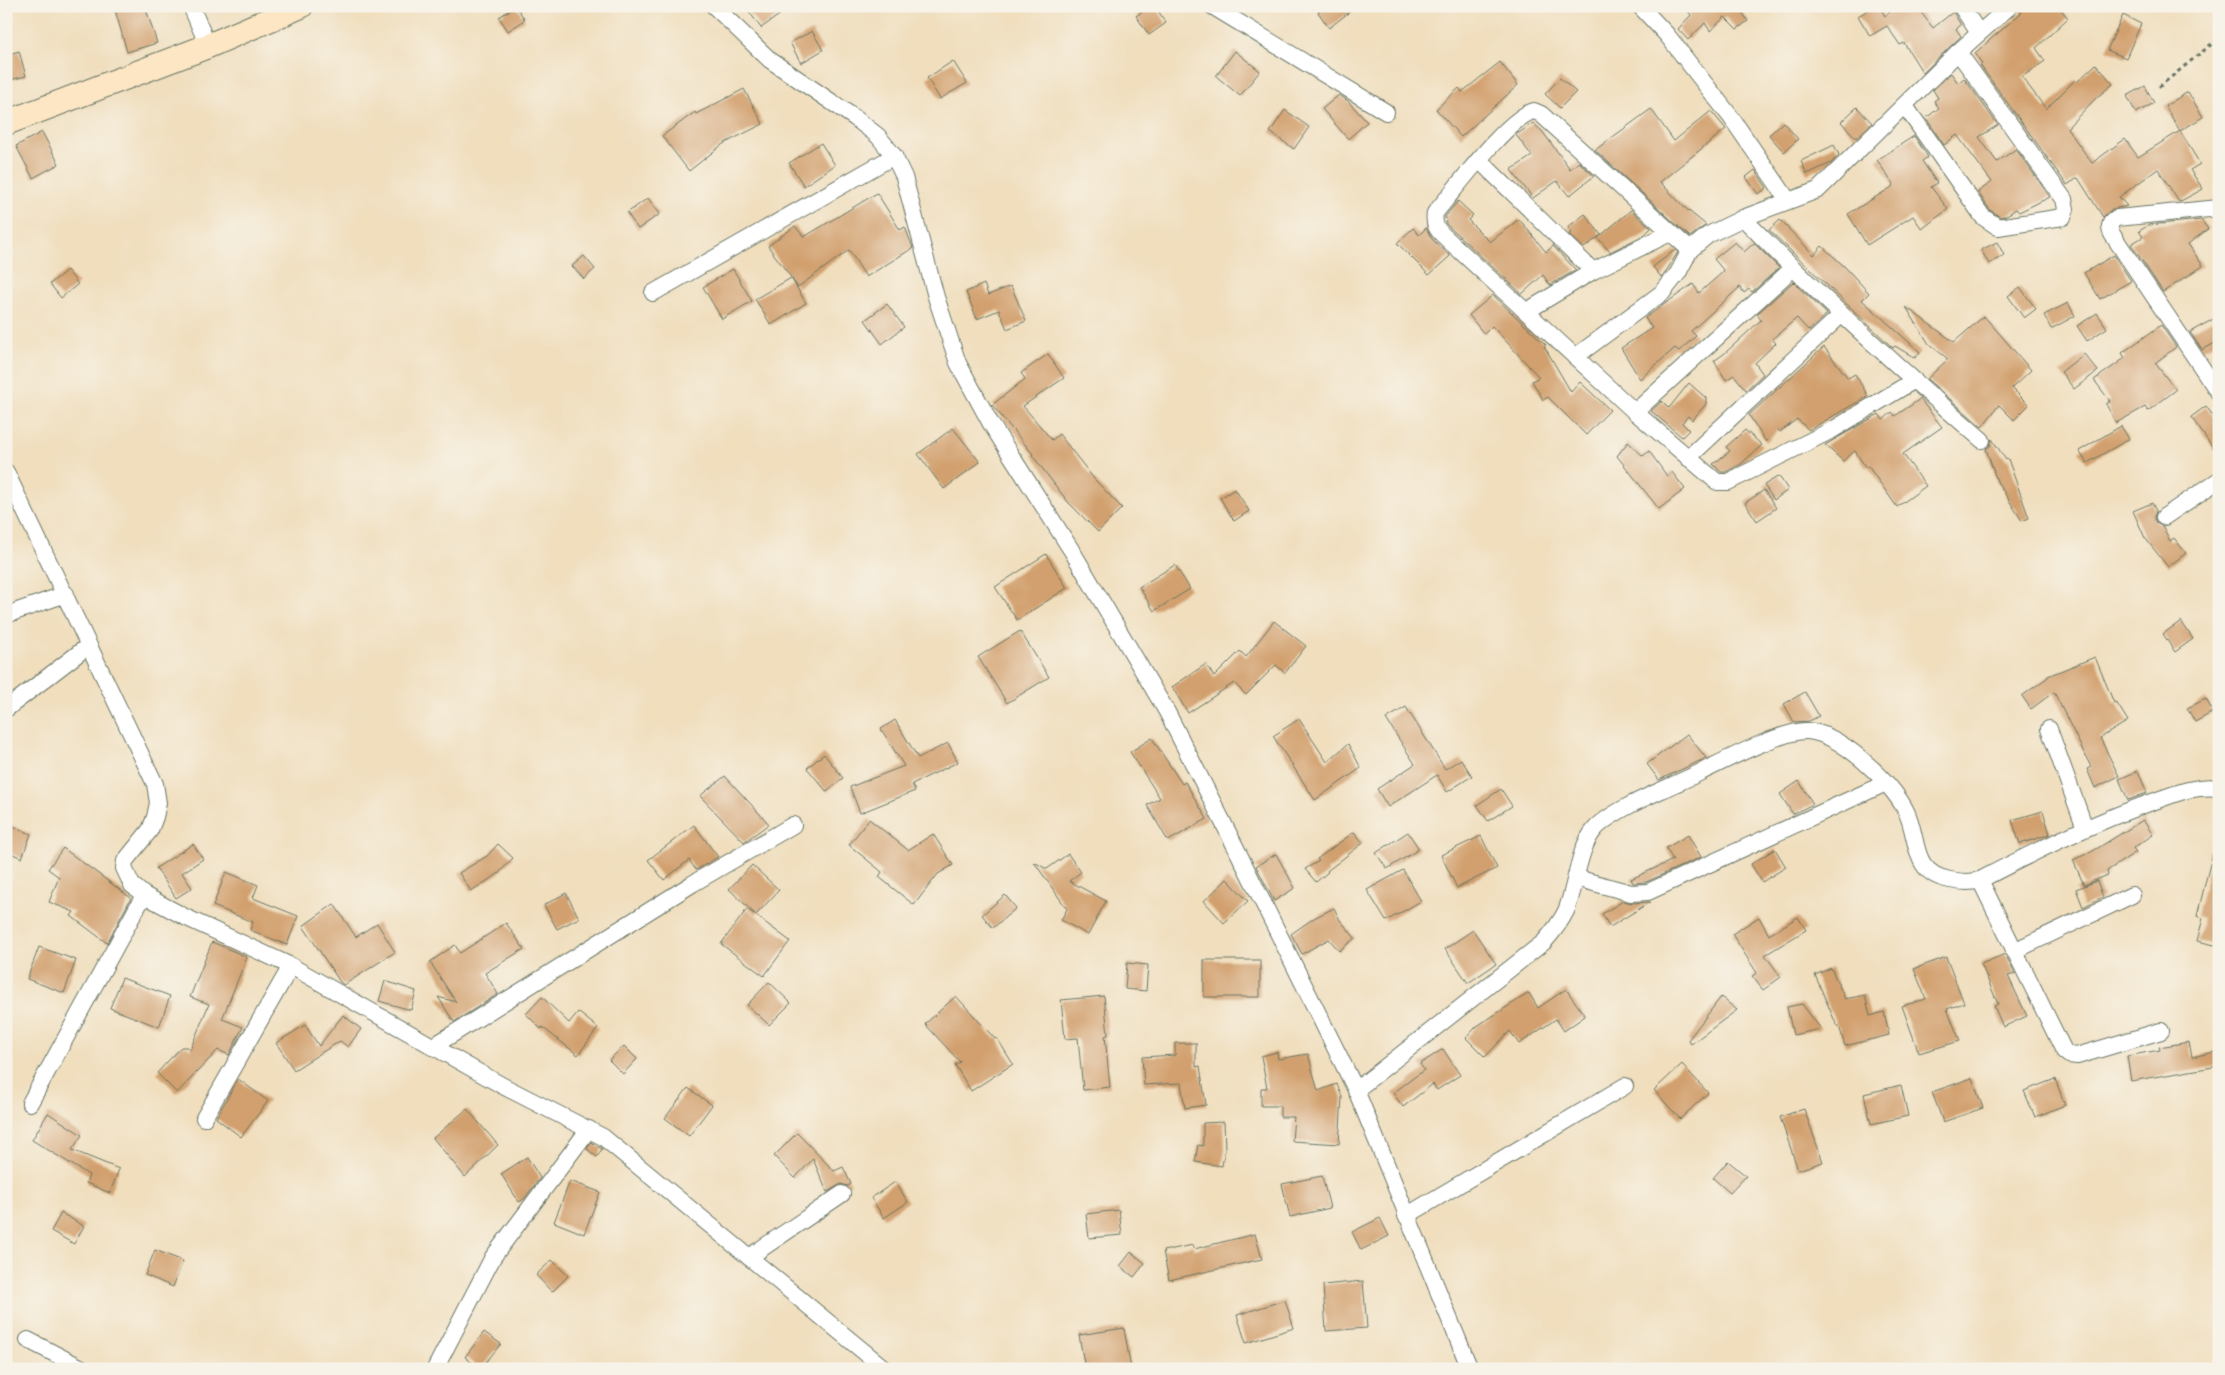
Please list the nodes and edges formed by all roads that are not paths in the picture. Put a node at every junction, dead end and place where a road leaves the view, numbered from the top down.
1 (191, 6) edge
2 (301, 6) edge
3 (714, 6) edge
4 (1212, 6) edge
5 (1640, 6) edge
6 (1961, 6) edge
7 (2010, 6) edge
8 (1979, 33) junction
9 (208, 46) junction
10 (1958, 52) junction
11 (1905, 106) junction
12 (1386, 112) dead end
13 (6, 122) edge
14 (894, 156) junction
15 (1479, 160) junction
16 (1788, 200) junction
17 (2219, 208) edge
18 (1743, 218) junction
19 (1670, 233) junction
20 (1690, 250) junction
21 (1792, 269) junction
22 (1593, 271) junction
23 (653, 292) dead end
24 (1527, 311) junction
25 (1841, 314) junction
26 (1575, 356) junction
27 (1913, 381) junction
28 (2219, 393) edge
29 (1635, 412) junction
30 (1982, 440) dead end
31 (1688, 458) junction
32 (6, 472) edge
33 (2219, 480) edge
34 (2164, 517) dead end
35 (66, 594) junction
36 (6, 615) edge
37 (88, 646) junction
38 (6, 709) edge
39 (2050, 729) dead end
40 (1886, 783) junction
41 (2219, 788) edge
42 (793, 825) dead end
43 (2085, 828) junction
44 (1576, 878) junction
45 (1980, 880) junction
46 (144, 895) junction
47 (2132, 895) dead end
48 (2014, 951) junction
49 (291, 966) junction
50 (2161, 1031) dead end
51 (432, 1047) junction
52 (1625, 1086) dead end
53 (1356, 1090) junction
54 (30, 1103) dead end
55 (204, 1118) dead end
56 (589, 1129) junction
57 (842, 1194) dead end
58 (1406, 1216) junction
59 (749, 1257) junction
60 (28, 1340) dead end
61 (1467, 1368) edge
62 (84, 1369) edge
63 (435, 1369) edge
64 (885, 1369) edge

1 - 9 street
2 - 9 street
3 - 14 street
4 - 12 street
5 - 16 street
6 - 8 street
7 - 8 street
8 - 10 street
9 - 13 street
10 - 11 street
10 - 11 street
11 - 16 street
14 - 23 street
14 - 53 street
15 - 19 street
15 - 22 street
15 - 24 street
16 - 18 street
17 - 28 street
18 - 20 street
18 - 21 street
19 - 20 street
19 - 22 street
20 - 26 street
21 - 25 street
21 - 29 street
22 - 24 street
24 - 26 street
25 - 27 street
25 - 31 street
26 - 29 street
27 - 30 street
27 - 31 street
29 - 31 street
32 - 35 street
33 - 34 street
35 - 36 street
35 - 37 street
37 - 38 street
37 - 46 street
39 - 43 street
40 - 44 street
40 - 44 street
40 - 45 street
41 - 43 street
42 - 51 street
43 - 45 street
44 - 53 street
45 - 48 street
46 - 49 street
46 - 54 street
47 - 48 street
48 - 50 street
49 - 51 street
49 - 55 street
51 - 56 street
52 - 58 street
53 - 58 street
56 - 59 street
56 - 63 street
57 - 59 street
58 - 61 street
59 - 64 street
60 - 62 street

